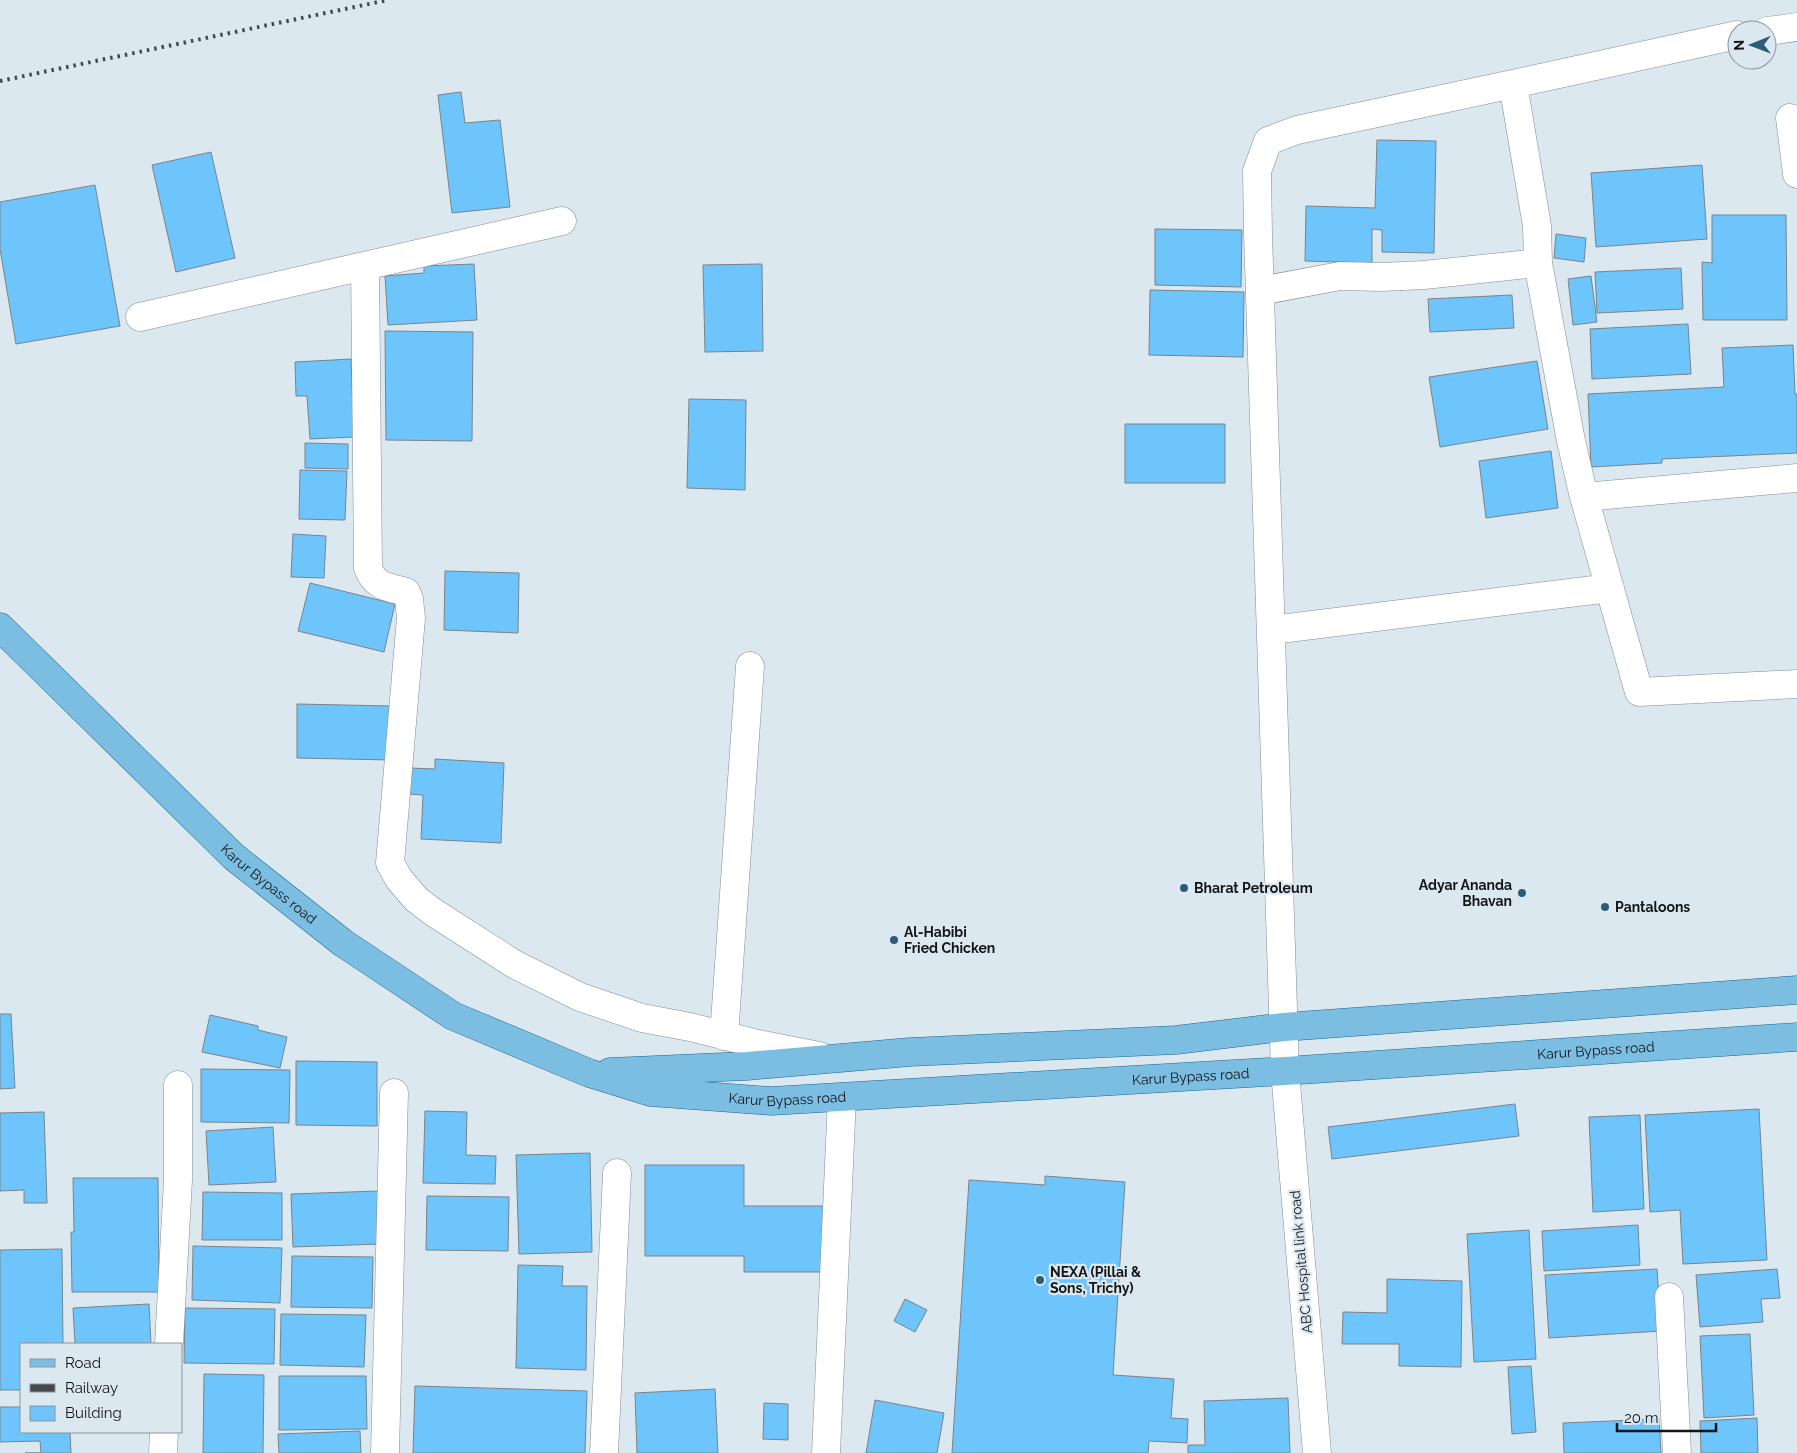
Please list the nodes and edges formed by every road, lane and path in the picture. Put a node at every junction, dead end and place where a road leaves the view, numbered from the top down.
1 (1797, 27) edge
2 (1777, 30) edge
3 (1727, 38) edge
4 (1513, 84) junction
5 (1790, 118) dead end
6 (1797, 174) edge
7 (562, 221) dead end
8 (1538, 263) junction
9 (365, 266) junction
10 (1260, 291) junction
11 (140, 317) dead end
12 (1797, 478) edge
13 (1584, 497) junction
14 (1610, 588) junction
15 (0, 627) edge
16 (1272, 630) junction
17 (750, 666) dead end
18 (1797, 684) edge
19 (1797, 990) edge
20 (1284, 1027) junction
21 (724, 1036) junction
22 (1797, 1037) edge
23 (828, 1058) junction
24 (1286, 1071) junction
25 (589, 1073) junction
26 (178, 1085) dead end
27 (394, 1092) dead end
28 (842, 1098) junction
29 (617, 1173) dead end
30 (1669, 1297) dead end
31 (169, 1343) edge
32 (164, 1433) edge
33 (163, 1453) edge
34 (385, 1453) edge
35 (604, 1453) edge
36 (826, 1453) edge
37 (1317, 1453) edge
38 (1677, 1453) edge

1 - 2 street
3 - 4 street, ABC Hospital link road
4 - 8 street
4 - 10 street, ABC Hospital link road
5 - 6 street
7 - 9 street
8 - 10 street
8 - 13 street
9 - 11 street
9 - 21 street
10 - 16 street, ABC Hospital link road
12 - 13 street
13 - 14 street
14 - 16 street
14 - 18 street
15 - 25 main road, Karur Bypass road
16 - 20 street, ABC Hospital link road
17 - 21 street
19 - 20 main road, Karur Bypass road
20 - 23 main road, Karur Bypass road
20 - 24 street, ABC Hospital link road
21 - 23 street
22 - 24 main road, Karur Bypass road
23 - 25 main road, Karur Bypass road
24 - 28 main road, Karur Bypass road
24 - 37 street, ABC Hospital link road
25 - 28 main road, Karur Bypass road
26 - 31 street
27 - 34 street
28 - 36 street
29 - 35 street
30 - 38 street
32 - 33 street

